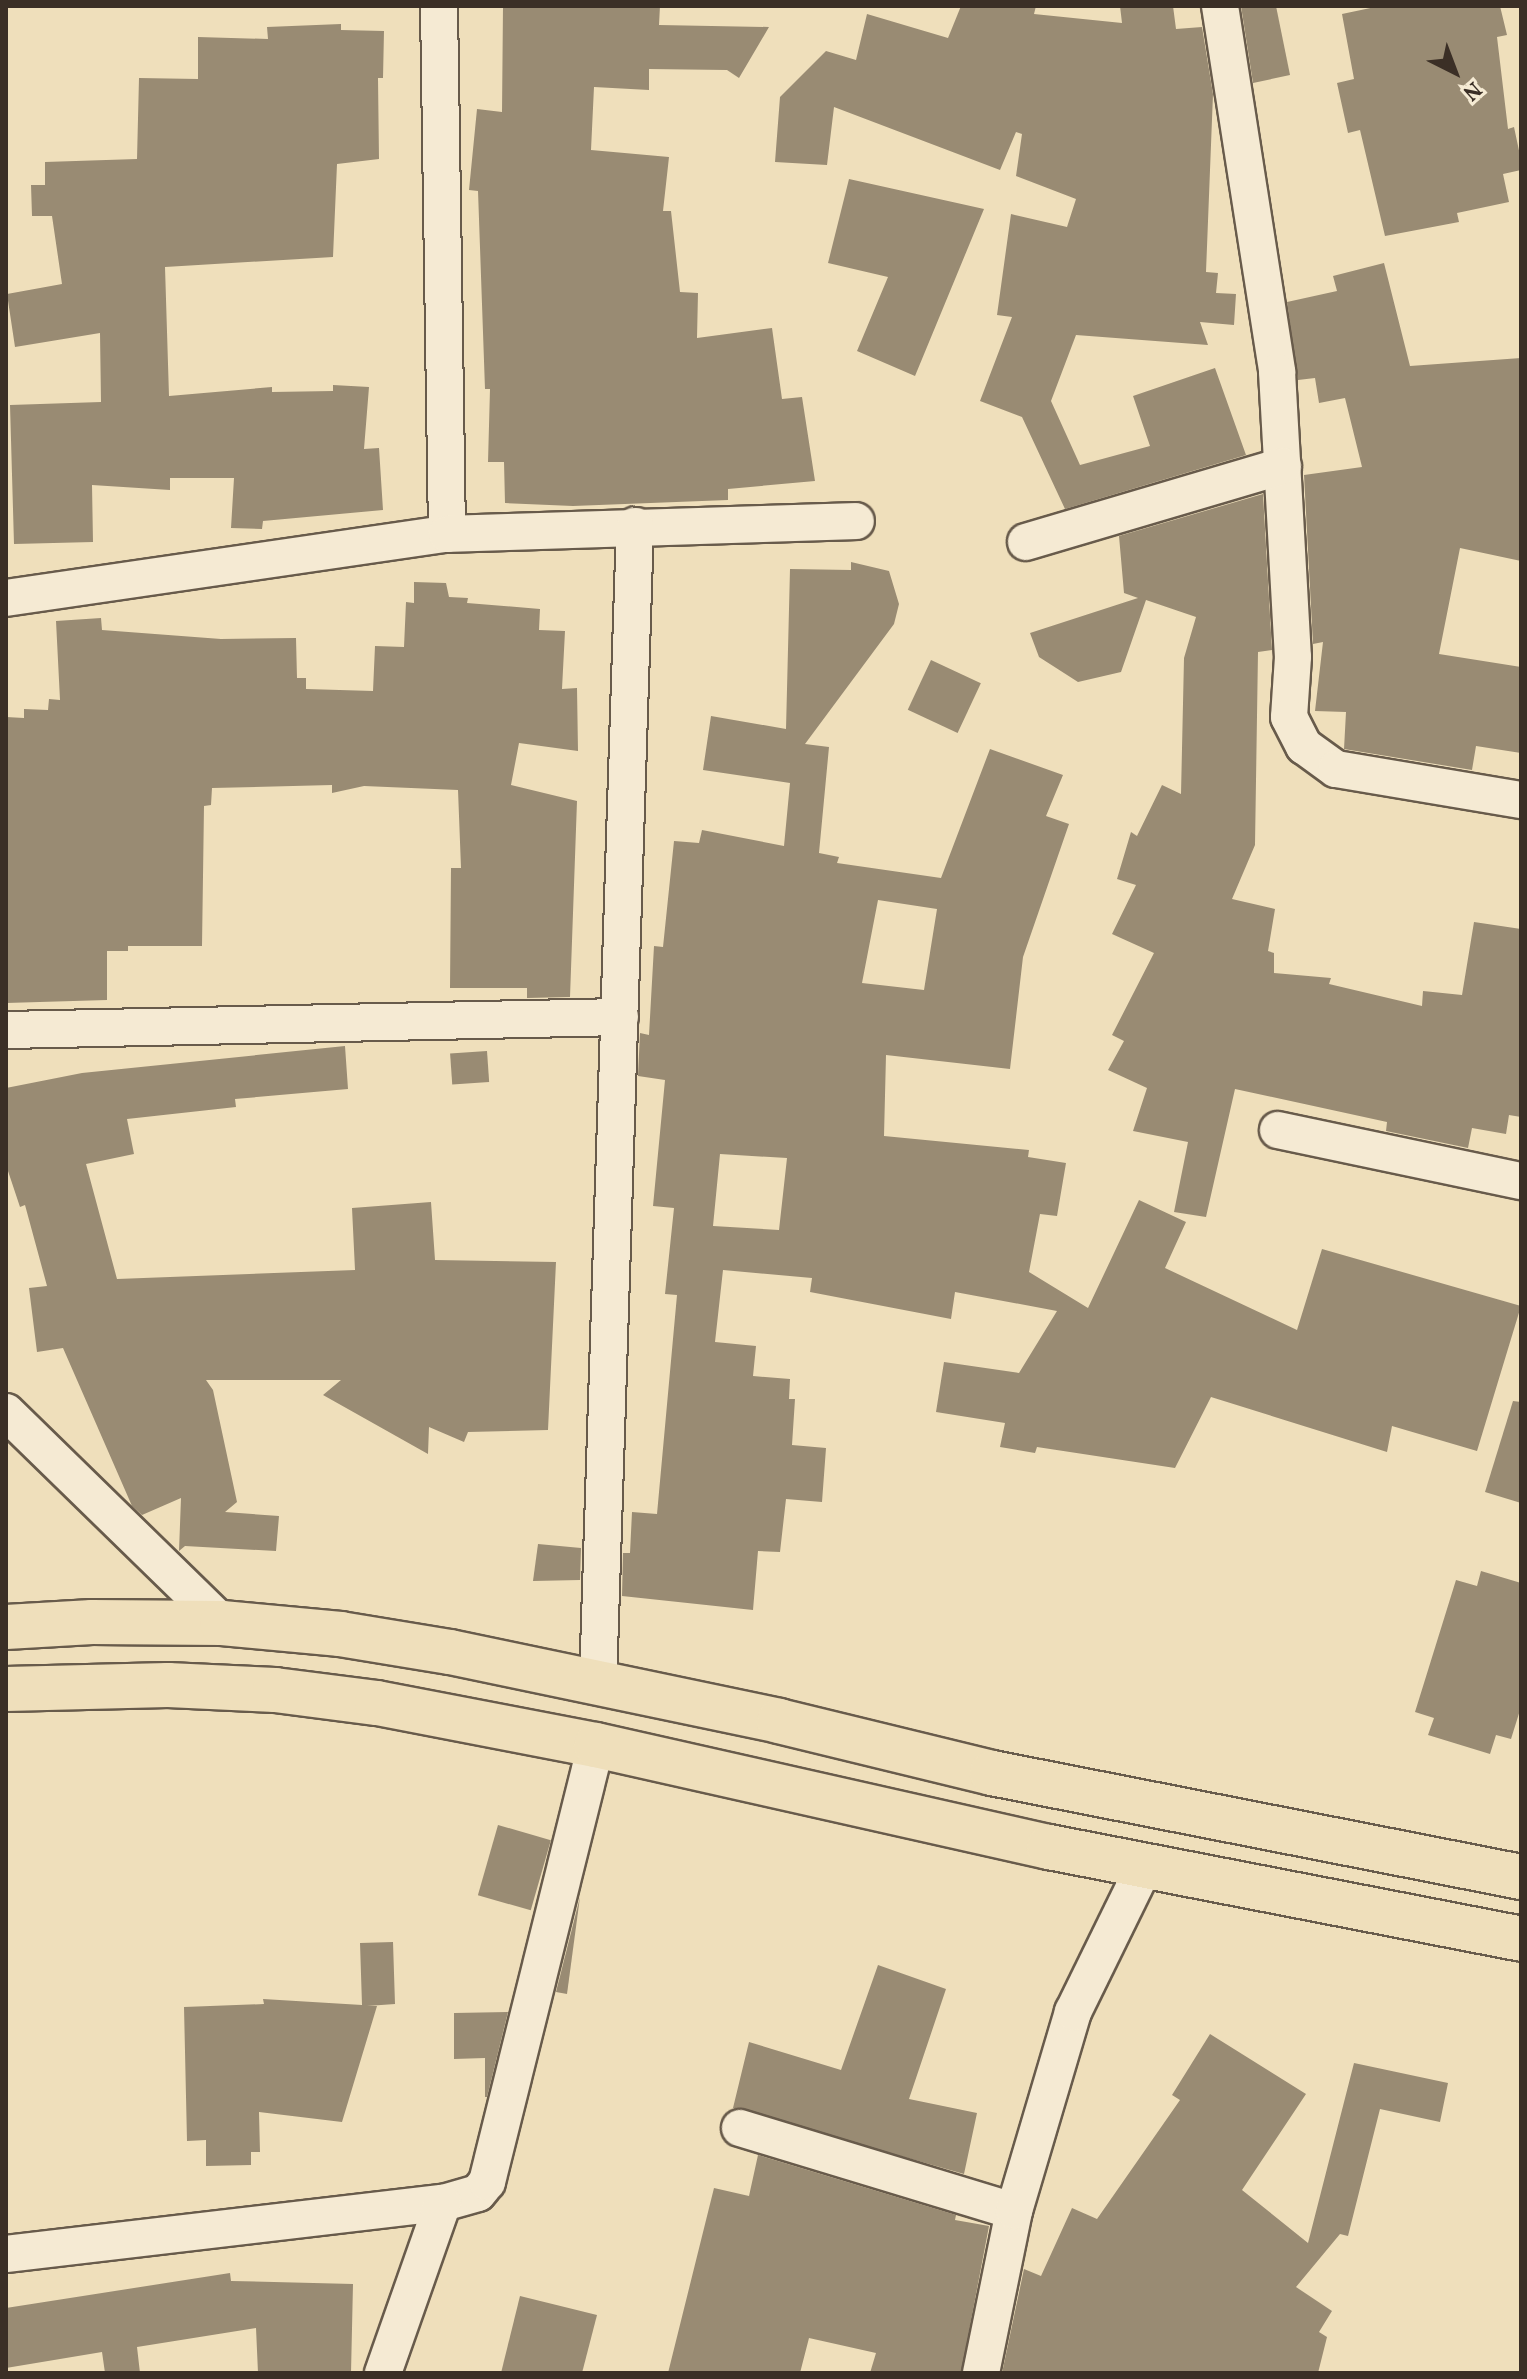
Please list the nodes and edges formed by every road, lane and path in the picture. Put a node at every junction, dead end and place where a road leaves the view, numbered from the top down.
1 (439, 6) edge
2 (1220, 6) edge
3 (1283, 466) junction
4 (856, 521) dead end
5 (635, 526) junction
6 (447, 534) junction
7 (1026, 542) dead end
8 (6, 598) edge
9 (1521, 800) edge
10 (620, 1017) junction
11 (6, 1030) edge
12 (1278, 1130) dead end
13 (1521, 1181) edge
14 (6, 1412) edge
15 (222, 1623) junction
16 (6, 1627) edge
17 (598, 1683) junction
18 (6, 1689) edge
19 (596, 1745) junction
20 (1145, 1865) junction
21 (1521, 1877) edge
22 (1521, 1939) edge
23 (740, 2128) dead end
24 (443, 2203) junction
25 (1014, 2211) junction
26 (6, 2254) edge
27 (383, 2373) edge
28 (981, 2373) edge

1 - 6 street
2 - 3 street
3 - 7 street
3 - 9 street
4 - 5 street
5 - 6 street
5 - 10 street
6 - 8 street
10 - 11 street
10 - 17 street
12 - 13 street
14 - 15 street
15 - 16 highway
15 - 17 highway
17 - 21 highway
18 - 19 highway
19 - 20 highway
19 - 24 street
20 - 22 highway
20 - 25 street
23 - 25 street
24 - 26 street
24 - 27 street
25 - 28 street

